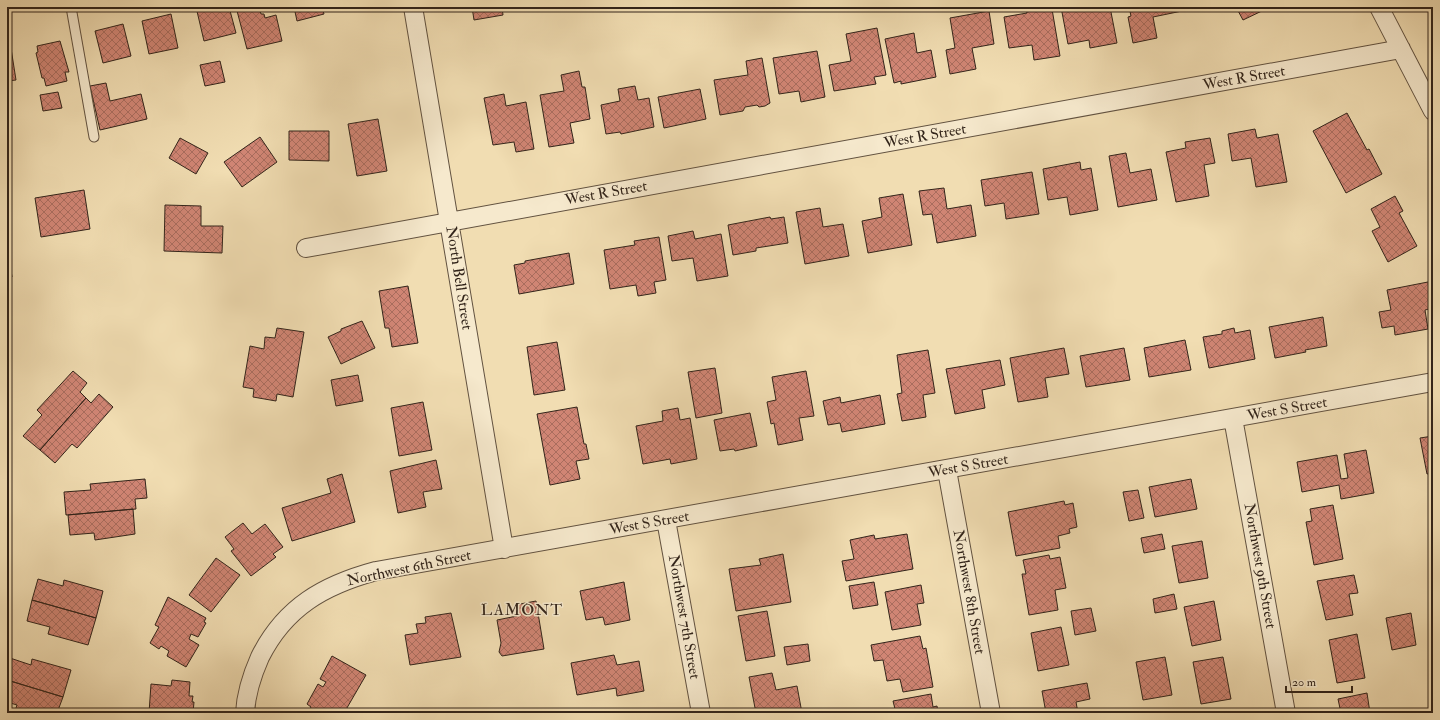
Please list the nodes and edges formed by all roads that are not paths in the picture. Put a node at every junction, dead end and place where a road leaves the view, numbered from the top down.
1 (71, 7) edge
2 (413, 7) edge
3 (1379, 7) edge
4 (1401, 50) junction
5 (1433, 111) edge
6 (94, 137) dead end
7 (449, 221) junction
8 (306, 248) dead end
9 (1433, 382) edge
10 (1233, 418) junction
11 (947, 470) junction
12 (666, 520) junction
13 (504, 549) junction
14 (245, 713) edge
15 (701, 713) edge
16 (991, 713) edge
17 (1286, 713) edge

1 - 6 lane
2 - 7 street, North Bell Street
3 - 4 street
4 - 5 street
4 - 7 street, West R Street
7 - 8 street, West R Street
7 - 13 street, North Bell Street
9 - 10 street, West S Street
10 - 11 street, West S Street
10 - 17 street, Northwest 9th Street
11 - 12 street, West S Street
11 - 16 street, Northwest 8th Street
12 - 13 street, West S Street
12 - 15 street, Northwest 7th Street
13 - 14 street, Northwest 6th Street

